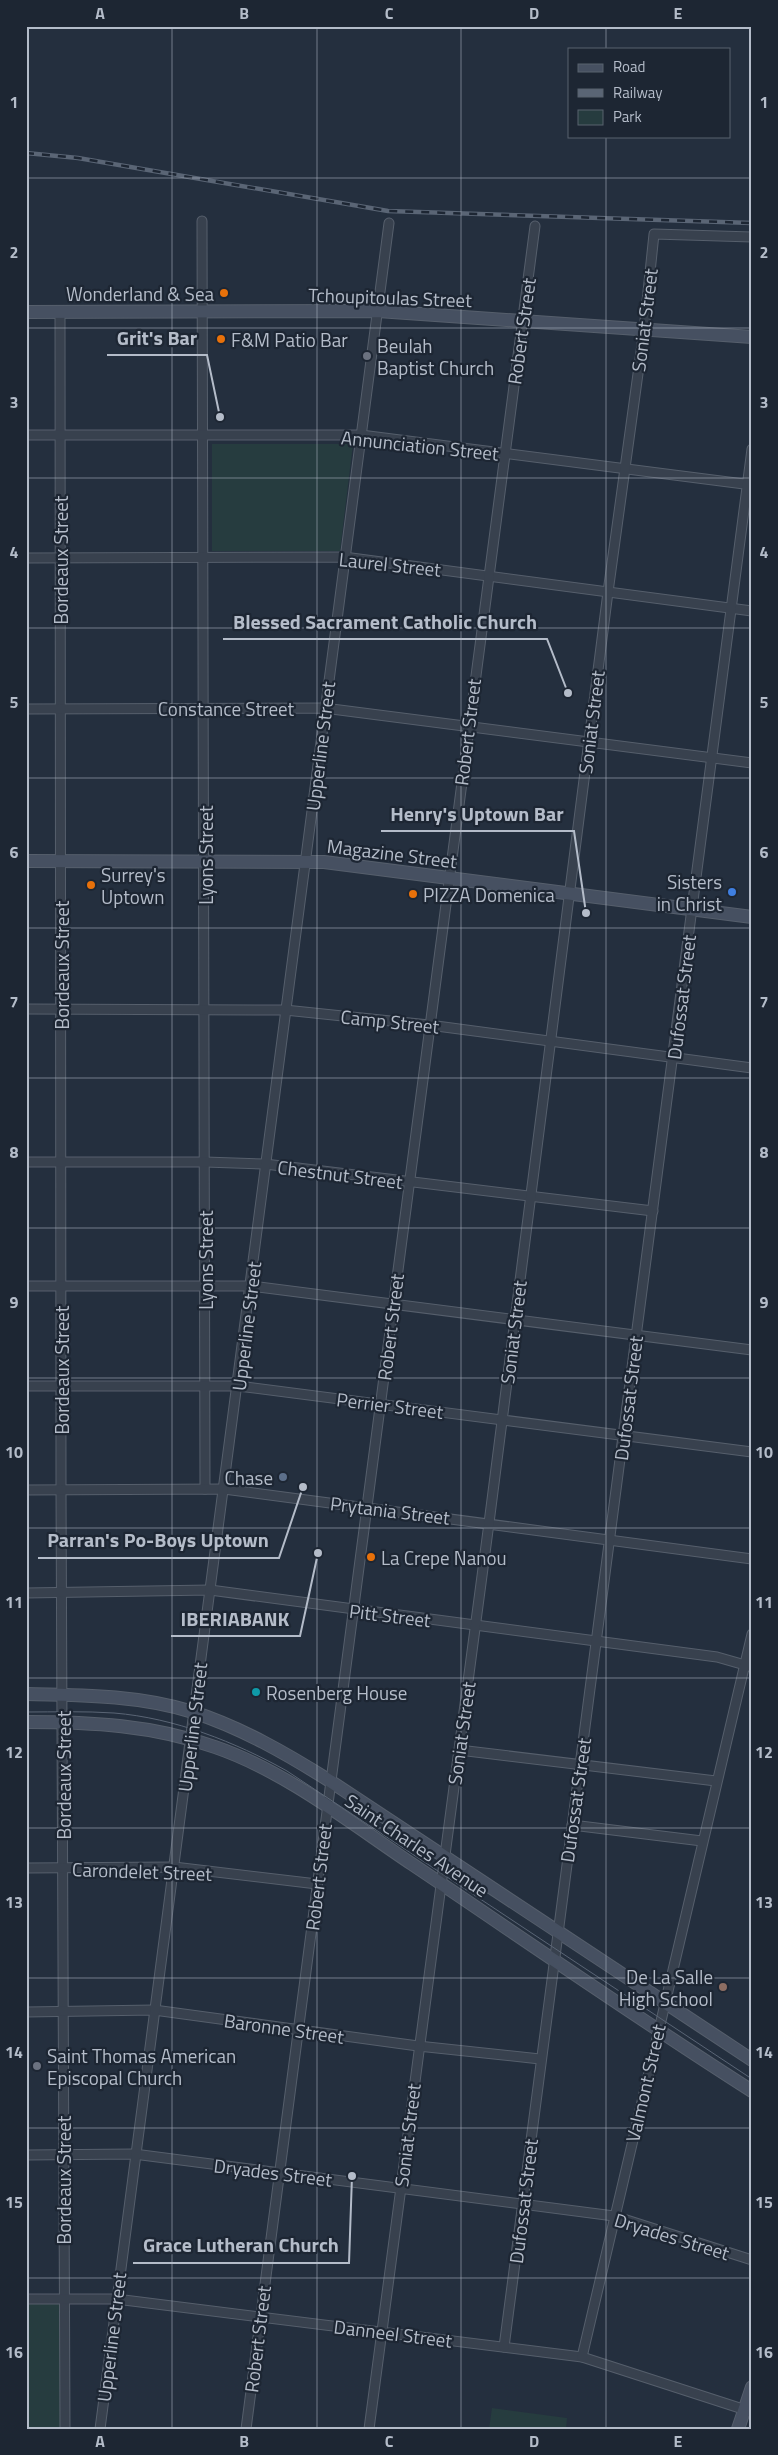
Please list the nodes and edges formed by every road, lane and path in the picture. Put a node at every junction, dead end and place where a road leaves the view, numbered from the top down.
1 (202, 221) dead end
2 (389, 223) dead end
3 (535, 226) dead end
4 (752, 237) edge
5 (60, 311) junction
6 (378, 311) junction
7 (26, 312) edge
8 (203, 312) junction
9 (522, 322) junction
10 (644, 330) junction
11 (752, 337) edge
12 (361, 434) junction
13 (26, 435) edge
14 (60, 435) junction
15 (203, 435) junction
16 (752, 449) edge
17 (504, 454) junction
18 (625, 469) junction
19 (749, 485) edge
20 (26, 558) edge
21 (60, 558) junction
22 (204, 558) junction
23 (344, 558) junction
24 (487, 575) junction
25 (608, 592) junction
26 (732, 608) junction
27 (752, 611) edge
28 (324, 708) junction
29 (26, 709) edge
30 (60, 709) junction
31 (204, 709) junction
32 (468, 728) junction
33 (588, 743) junction
34 (712, 757) junction
35 (752, 763) edge
36 (204, 861) junction
37 (26, 862) edge
38 (61, 862) junction
39 (306, 862) junction
40 (448, 878) junction
41 (569, 894) junction
42 (692, 910) junction
43 (752, 917) edge
44 (26, 1009) edge
45 (60, 1009) junction
46 (205, 1009) junction
47 (285, 1010) junction
48 (429, 1024) junction
49 (550, 1042) junction
50 (673, 1057) junction
51 (752, 1068) edge
52 (26, 1162) edge
53 (61, 1162) junction
54 (205, 1162) junction
55 (265, 1164) junction
56 (409, 1182) junction
57 (530, 1196) junction
58 (653, 1211) junction
59 (26, 1286) edge
60 (61, 1286) junction
61 (205, 1286) junction
62 (251, 1286) junction
63 (393, 1304) junction
64 (514, 1320) junction
65 (636, 1335) junction
66 (752, 1350) edge
67 (26, 1386) edge
68 (61, 1386) junction
69 (205, 1386) junction
70 (238, 1386) junction
71 (380, 1404) junction
72 (502, 1418) junction
73 (624, 1436) junction
74 (752, 1452) edge
75 (205, 1488) junction
76 (224, 1489) junction
77 (26, 1490) edge
78 (61, 1490) junction
79 (367, 1507) junction
80 (489, 1523) junction
81 (610, 1539) junction
82 (752, 1560) edge
83 (210, 1590) junction
84 (26, 1593) edge
85 (62, 1593) junction
86 (354, 1611) junction
87 (475, 1626) junction
88 (752, 1634) edge
89 (596, 1641) junction
90 (748, 1666) edge
91 (26, 1694) edge
92 (64, 1695) junction
93 (194, 1712) junction
94 (26, 1722) edge
95 (63, 1722) junction
96 (191, 1739) junction
97 (459, 1750) junction
98 (580, 1764) junction
99 (330, 1781) junction
100 (716, 1781) junction
101 (327, 1807) junction
102 (572, 1825) junction
103 (702, 1841) junction
104 (444, 1857) junction
105 (174, 1867) junction
106 (26, 1868) edge
107 (63, 1868) junction
108 (441, 1883) junction
109 (317, 1884) junction
110 (558, 1931) junction
111 (554, 1960) junction
112 (664, 2002) junction
113 (154, 2010) junction
114 (26, 2012) edge
115 (63, 2012) junction
116 (298, 2030) junction
117 (657, 2031) junction
118 (418, 2046) junction
119 (540, 2059) junction
120 (752, 2060) edge
121 (752, 2091) edge
122 (134, 2154) junction
123 (26, 2155) edge
124 (63, 2155) junction
125 (280, 2173) junction
126 (400, 2189) junction
127 (522, 2204) junction
128 (614, 2216) junction
129 (752, 2260) edge
130 (26, 2298) edge
131 (63, 2299) junction
132 (116, 2299) junction
133 (260, 2316) junction
134 (381, 2331) junction
135 (504, 2347) junction
136 (582, 2357) junction
137 (752, 2387) edge
138 (748, 2411) edge
139 (65, 2429) edge
140 (100, 2429) edge
141 (246, 2429) edge
142 (369, 2429) edge
143 (738, 2429) edge

1 - 8 street, Lyons Street
2 - 6 street, Upperline Street
3 - 9 street, Robert Street
4 - 10 street, Soniat Street
5 - 7 main road, Tchoupitoulas Street
5 - 8 main road, Tchoupitoulas Street
5 - 14 street, Bordeaux Street
6 - 8 main road, Tchoupitoulas Street
6 - 9 main road, Tchoupitoulas Street
6 - 12 street, Upperline Street
8 - 15 street, Lyons Street
9 - 10 main road, Tchoupitoulas Street
9 - 17 street, Robert Street
10 - 11 main road, Tchoupitoulas Street
10 - 18 street, Soniat Street
12 - 15 street, Annunciation Street
12 - 17 street, Annunciation Street
12 - 23 street, Upperline Street
13 - 14 street, Annunciation Street
14 - 15 street, Annunciation Street
14 - 21 street, Bordeaux Street
15 - 22 street, Lyons Street
16 - 19 street, Dufossat Street
17 - 18 street, Annunciation Street
17 - 24 street, Robert Street
18 - 19 street, Annunciation Street
18 - 25 street, Soniat Street
19 - 26 street, Dufossat Street
20 - 21 street, Laurel Street
21 - 22 street, Laurel Street
21 - 30 street, Bordeaux Street
22 - 23 street, Laurel Street
22 - 31 street, Lyons Street
23 - 24 street, Laurel Street
23 - 28 street, Upperline Street
24 - 25 street, Laurel Street
24 - 32 street, Robert Street
25 - 26 street, Laurel Street
25 - 33 street, Soniat Street
26 - 27 street, Laurel Street
26 - 34 street, Dufossat Street
28 - 31 street, Constance Street
28 - 32 street, Constance Street
28 - 39 street, Upperline Street
29 - 30 street, Constance Street
30 - 31 street, Constance Street
30 - 38 street, Bordeaux Street
31 - 36 street, Lyons Street
32 - 33 street, Constance Street
32 - 40 street, Robert Street
33 - 34 street, Constance Street
33 - 41 street, Soniat Street
34 - 35 street, Constance Street
34 - 42 street, Dufossat Street
36 - 38 main road, Magazine Street
36 - 39 main road, Magazine Street
36 - 46 street, Lyons Street
37 - 38 main road, Magazine Street
38 - 45 street, Bordeaux Street
39 - 40 main road, Magazine Street
39 - 47 street, Upperline Street
40 - 41 main road, Magazine Street
40 - 48 street, Robert Street
41 - 42 main road, Magazine Street
41 - 49 street, Soniat Street
42 - 43 main road, Magazine Street
42 - 50 street, Dufossat Street
44 - 45 street, Camp Street
45 - 46 street, Camp Street
45 - 53 street, Bordeaux Street
46 - 47 street, Camp Street
46 - 54 street, Lyons Street
47 - 48 street, Camp Street
47 - 55 street, Upperline Street
48 - 49 street, Camp Street
48 - 56 street, Robert Street
49 - 50 street, Camp Street
49 - 57 street, Soniat Street
50 - 51 street, Camp Street
50 - 58 street, Dufossat Street
52 - 53 street, Chestnut Street
53 - 54 street, Chestnut Street
53 - 60 street, Bordeaux Street
54 - 55 street, Chestnut Street
54 - 61 street, Lyons Street
55 - 56 street, Chestnut Street
55 - 62 street, Upperline Street
56 - 57 street, Chestnut Street
56 - 63 street, Robert Street
57 - 58 street, Chestnut Street
57 - 64 street, Soniat Street
58 - 65 street, Dufossat Street
59 - 60 street
60 - 61 street
60 - 68 street, Bordeaux Street
61 - 62 street
61 - 69 street, Lyons Street
62 - 63 street
62 - 70 street, Upperline Street
63 - 64 street
63 - 71 street, Robert Street
64 - 65 street
64 - 72 street, Soniat Street
65 - 66 street
65 - 73 street, Dufossat Street
67 - 68 street, Perrier Street
68 - 69 street, Perrier Street
68 - 78 street, Bordeaux Street
69 - 70 street, Perrier Street
69 - 75 street, Lyons Street
70 - 71 street, Perrier Street
70 - 76 street, Upperline Street
71 - 72 street, Perrier Street
71 - 79 street, Robert Street
72 - 73 street, Perrier Street
72 - 80 street, Soniat Street
73 - 74 street, Perrier Street
73 - 81 street, Dufossat Street
75 - 76 street, Prytania Street
75 - 78 street, Prytania Street
76 - 79 street, Prytania Street
76 - 83 street, Upperline Street
77 - 78 street, Prytania Street
78 - 85 street, Bordeaux Street
79 - 80 street, Prytania Street
79 - 86 street, Robert Street
80 - 81 street, Prytania Street
80 - 87 street, Soniat Street
81 - 82 street, Prytania Street
81 - 89 street, Dufossat Street
83 - 85 street, Pitt Street
83 - 86 street, Pitt Street
83 - 93 street, Upperline Street
84 - 85 street, Pitt Street
85 - 92 street, Bordeaux Street
86 - 87 street, Pitt Street
86 - 99 street, Robert Street
87 - 89 street, Pitt Street
87 - 97 street, Soniat Street
88 - 90 street, Valmont Street
89 - 90 street, Pitt Street
89 - 98 street, Dufossat Street
90 - 100 street, Valmont Street
91 - 92 main road, Saint Charles Avenue
92 - 93 main road, Saint Charles Avenue
92 - 95 street, Bordeaux Street
93 - 96 street, Upperline Street
93 - 99 main road, Saint Charles Avenue
94 - 95 main road, Saint Charles Avenue
95 - 96 main road, Saint Charles Avenue
95 - 107 street, Bordeaux Street
96 - 101 main road, Saint Charles Avenue
96 - 105 street, Upperline Street
97 - 98 street
97 - 104 street, Soniat Street
98 - 100 street
98 - 102 street, Dufossat Street
99 - 101 street, Robert Street
99 - 104 main road, Saint Charles Avenue
100 - 103 street, Valmont Street
101 - 108 main road, Saint Charles Avenue
101 - 109 street, Robert Street
102 - 103 street
102 - 110 street, Dufossat Street
103 - 112 street, Valmont Street
104 - 108 street, Soniat Street
104 - 110 main road, Saint Charles Avenue
105 - 107 street, Carondelet Street
105 - 109 street, Carondelet Street
105 - 113 street, Upperline Street
106 - 107 street, Carondelet Street
107 - 115 street, Bordeaux Street
108 - 111 main road, Saint Charles Avenue
108 - 118 street, Soniat Street
109 - 116 street, Robert Street
110 - 111 street, Dufossat Street
110 - 112 main road, Saint Charles Avenue
111 - 117 main road, Saint Charles Avenue
111 - 119 street, Dufossat Street
112 - 117 street, Valmont Street
112 - 120 main road, Saint Charles Avenue
113 - 115 street, Baronne Street
113 - 116 street, Baronne Street
113 - 122 street, Upperline Street
114 - 115 street, Baronne Street
115 - 124 street, Bordeaux Street
116 - 118 street, Baronne Street
116 - 125 street, Robert Street
117 - 121 main road, Saint Charles Avenue
117 - 128 street, Valmont Street
118 - 119 street, Baronne Street
118 - 126 street, Soniat Street
119 - 127 street, Dufossat Street
122 - 124 street, Dryades Street
122 - 125 street, Dryades Street
122 - 132 street, Upperline Street
123 - 124 street, Dryades Street
124 - 131 street, Bordeaux Street
125 - 126 street, Dryades Street
125 - 133 street, Robert Street
126 - 127 street, Dryades Street
126 - 134 street, Soniat Street
127 - 128 street, Dryades Street
127 - 135 street, Dufossat Street
128 - 129 street, Dryades Street
128 - 136 street, Valmont Street
130 - 131 street, Danneel Street
131 - 132 street, Danneel Street
131 - 139 street, Bordeaux Street
132 - 133 street, Danneel Street
132 - 140 street, Upperline Street
133 - 134 street, Danneel Street
133 - 141 street, Robert Street
134 - 135 street, Danneel Street
134 - 142 street, Soniat Street
135 - 136 street, Danneel Street
136 - 138 street, Danneel Street
137 - 138 main road
138 - 143 main road

